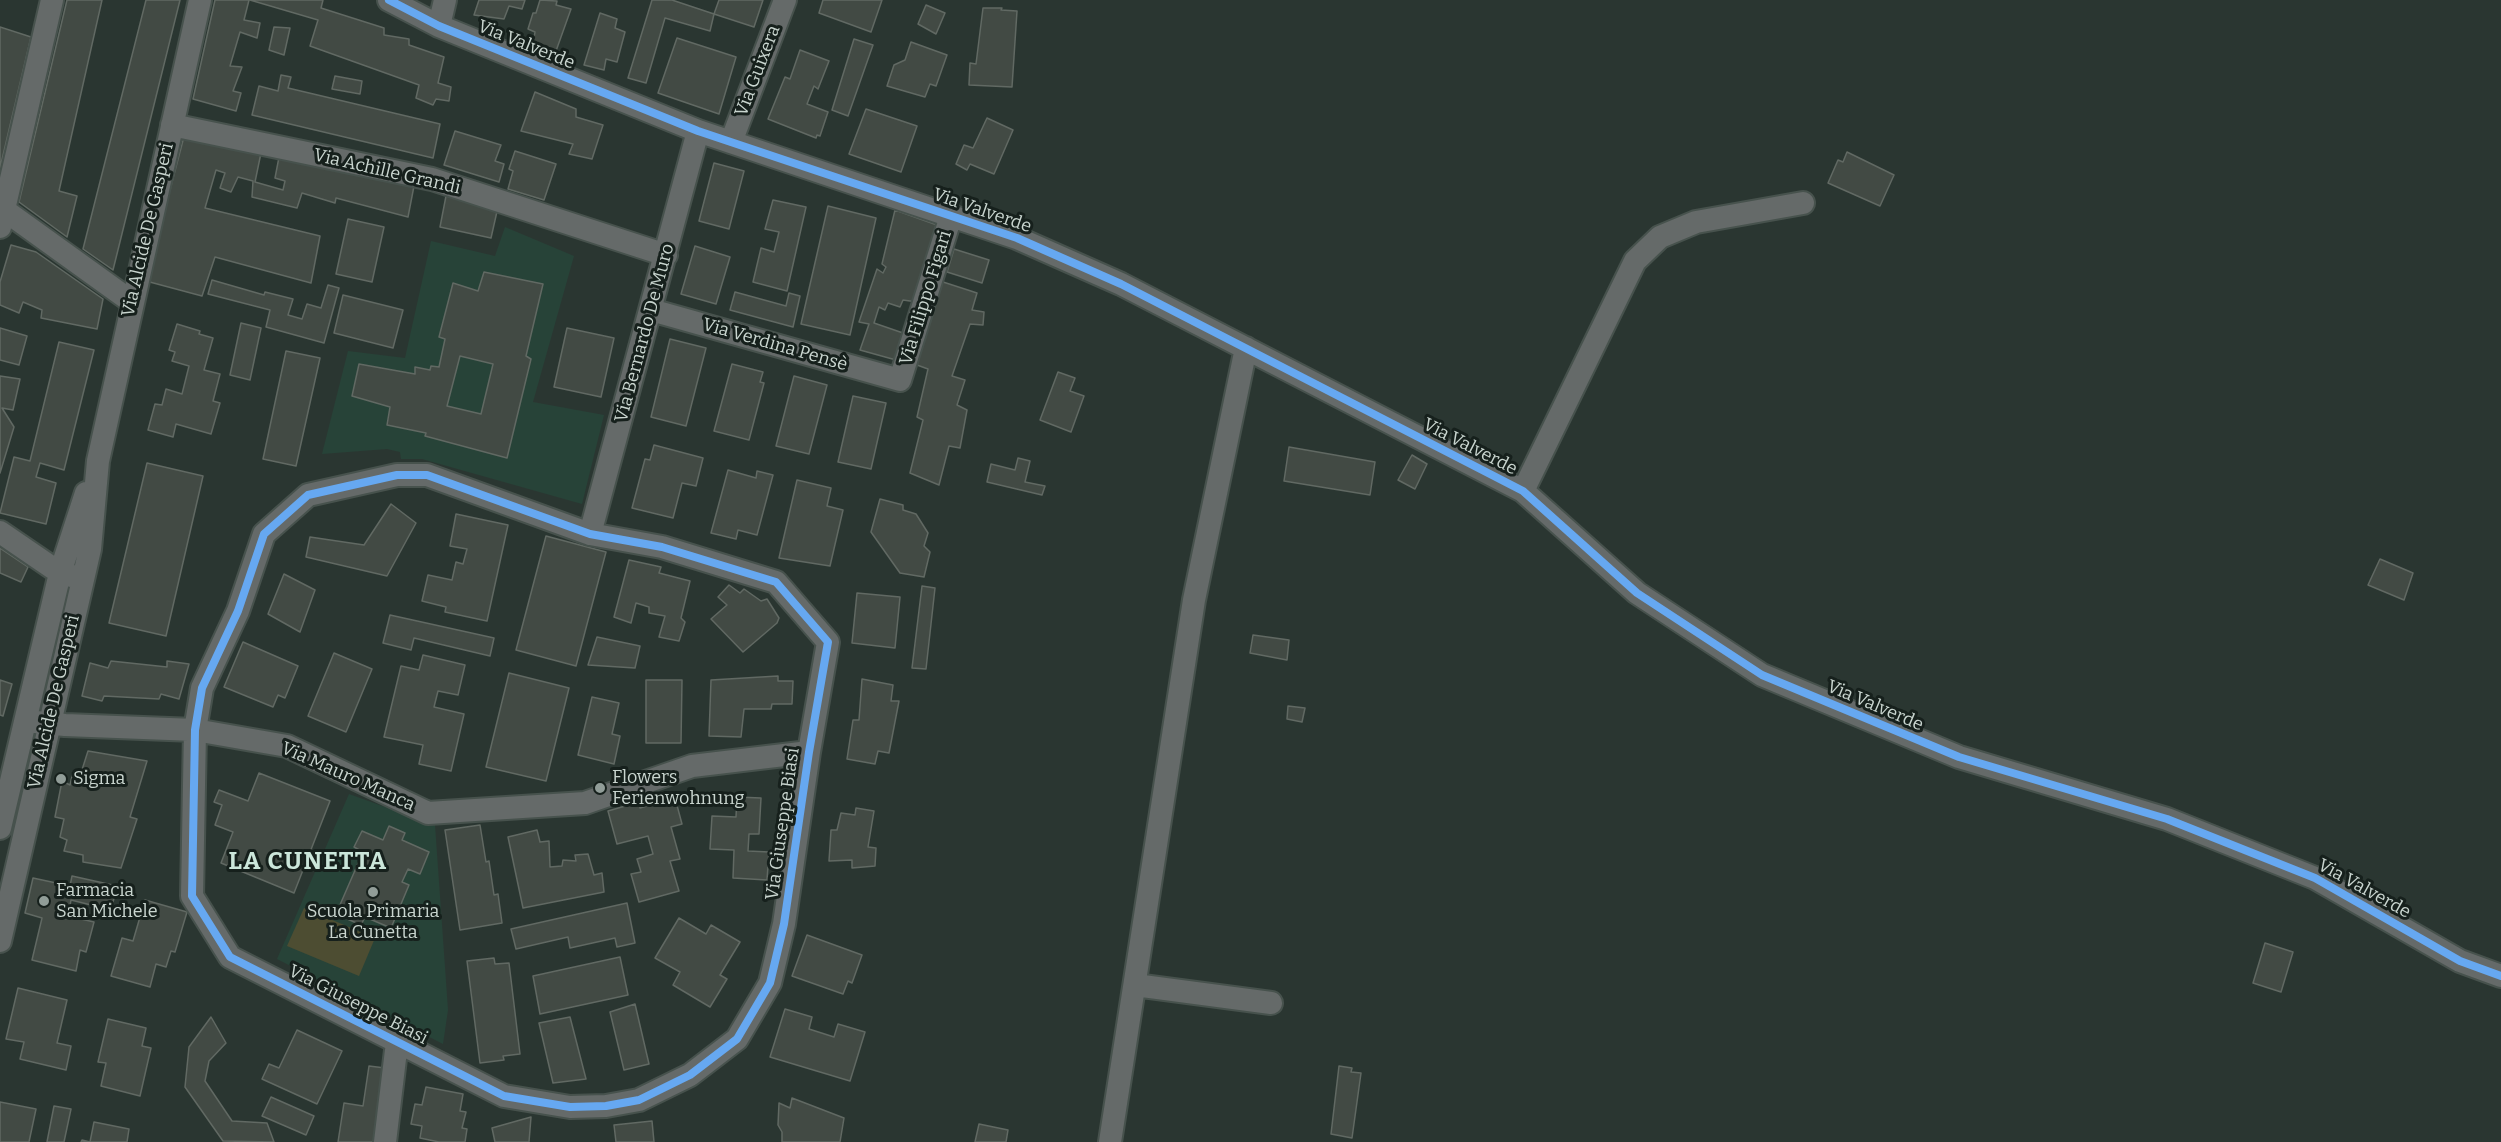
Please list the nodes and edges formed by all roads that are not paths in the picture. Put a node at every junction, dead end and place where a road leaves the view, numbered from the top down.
1 (52, 0) edge
2 (200, 0) edge
3 (389, 0) edge
4 (445, 0) edge
5 (785, 0) edge
6 (439, 26) junction
7 (172, 125) junction
8 (698, 131) junction
9 (731, 142) junction
10 (1803, 203) dead end
11 (1, 215) edge
12 (951, 216) junction
13 (666, 255) junction
14 (132, 302) junction
15 (651, 310) junction
16 (1246, 348) junction
17 (900, 380) joint
18 (98, 461) junction
19 (1523, 491) junction
20 (0, 532) edge
21 (590, 534) junction
22 (60, 573) junction
23 (82, 579) junction
24 (26, 721) junction
25 (50, 723) junction
26 (195, 730) junction
27 (809, 752) junction
28 (0, 828) edge
29 (0, 941) edge
30 (2501, 976) edge
31 (1135, 985) junction
32 (1271, 1004) dead end
33 (397, 1042) junction
34 (385, 1142) edge
35 (1110, 1142) edge

1 - 11 street
2 - 7 street, Via Alcide De Gasperi
3 - 6 street, Via Valverde
4 - 6 street
5 - 9 street, Via Guixera
6 - 8 street, Via Valverde
7 - 13 street, Via Achille Grandi
7 - 14 street, Via Alcide De Gasperi
8 - 9 street, Via Valverde
8 - 13 street, Via Bernardo De Muro
9 - 12 street, Via Valverde
10 - 19 street
11 - 14 street
12 - 16 street, Via Valverde
12 - 17 street, Via Filippo Figari
13 - 15 street, Via Bernardo De Muro
14 - 18 street, Via Alcide De Gasperi
15 - 17 street, Via Verdina Pensè
15 - 21 street, Via Bernardo De Muro
16 - 19 street, Via Valverde
16 - 31 street
18 - 22 street, Via Alcide De Gasperi
18 - 23 street, Via Alcide De Gasperi
19 - 30 street, Via Valverde
20 - 22 street
21 - 26 street, Via Giuseppe Biasi
21 - 27 street, Via Giuseppe Biasi
22 - 23 street
22 - 24 street, Via Alcide De Gasperi
23 - 25 street, Via Alcide De Gasperi
24 - 25 street, Via Mauro Manca
24 - 28 street, Via Alcide De Gasperi
25 - 26 street, Via Mauro Manca
25 - 29 street, Via Alcide De Gasperi
26 - 27 street, Via Mauro Manca
26 - 33 street, Via Giuseppe Biasi
27 - 33 street, Via Giuseppe Biasi
31 - 32 street
31 - 35 street
33 - 34 street

